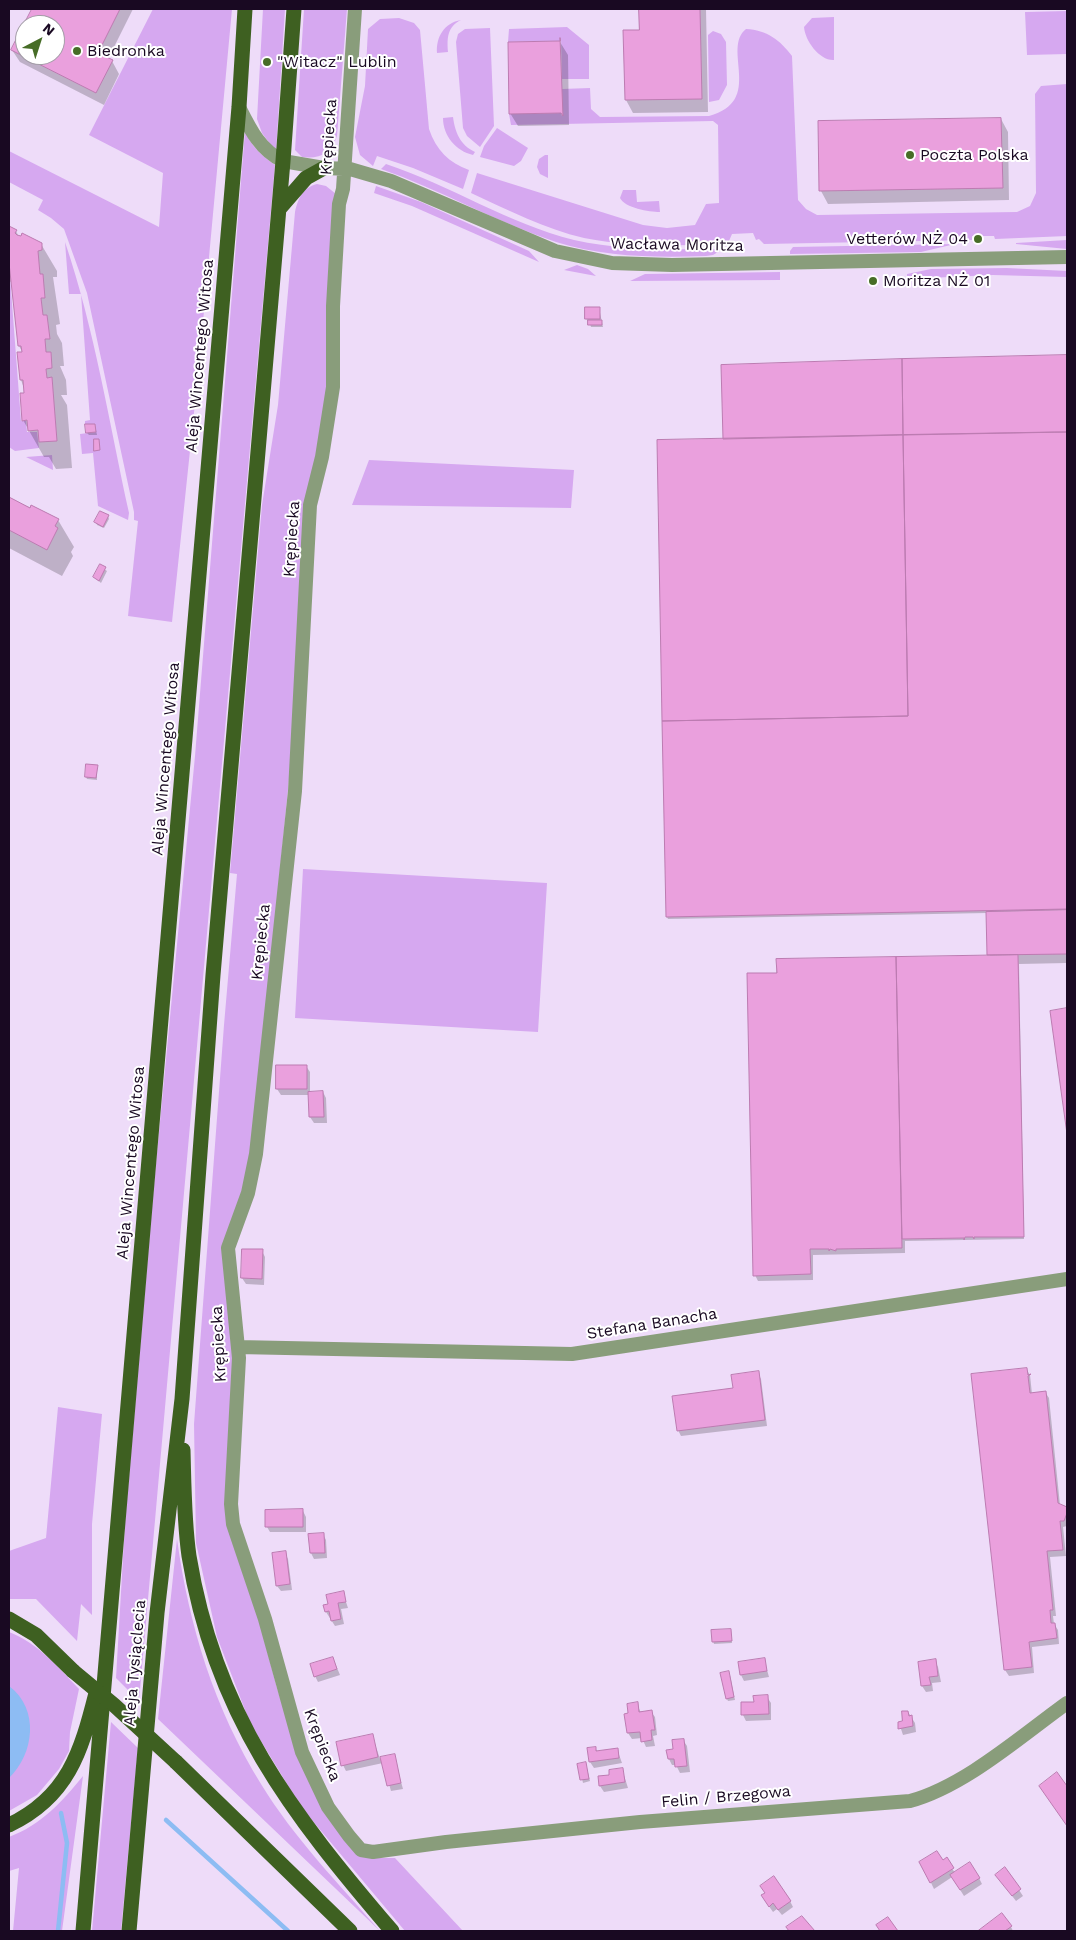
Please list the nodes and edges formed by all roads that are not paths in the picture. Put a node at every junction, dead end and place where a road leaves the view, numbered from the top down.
1 (245, 9) edge
2 (294, 9) edge
3 (356, 9) edge
4 (239, 106) junction
5 (284, 161) junction
6 (324, 168) junction
7 (344, 168) junction
8 (279, 209) junction
9 (1064, 258) edge
10 (1067, 1279) edge
11 (238, 1347) junction
12 (182, 1399) junction
13 (126, 1415) joint
14 (9, 1619) edge
15 (106, 1652) junction
16 (1067, 1703) edge
17 (9, 1825) edge
18 (361, 1850) joint
19 (83, 1931) edge
20 (129, 1931) edge
21 (350, 1931) edge
22 (392, 1931) edge

1 - 4 main road, Aleja Wincentego Witosa
2 - 5 main road
3 - 7 street, Krępiecka
4 - 5 street
4 - 13 main road, Aleja Wincentego Witosa
5 - 6 street, Wacława Moritza
5 - 8 main road
6 - 7 street, Wacława Moritza
6 - 8 main road
7 - 9 street, Wacława Moritza
7 - 11 street, Krępiecka
8 - 12 main road
10 - 11 street, Stefana Banacha
11 - 18 street, Krępiecka
12 - 20 main road, Aleja Tysiąclecia
12 - 22 main road
13 - 15 main road, Aleja Tysiąclecia
14 - 21 main road, bridge
15 - 17 main road
15 - 19 main road, Aleja Tysiąclecia
16 - 18 street, Felin / Brzegowa

